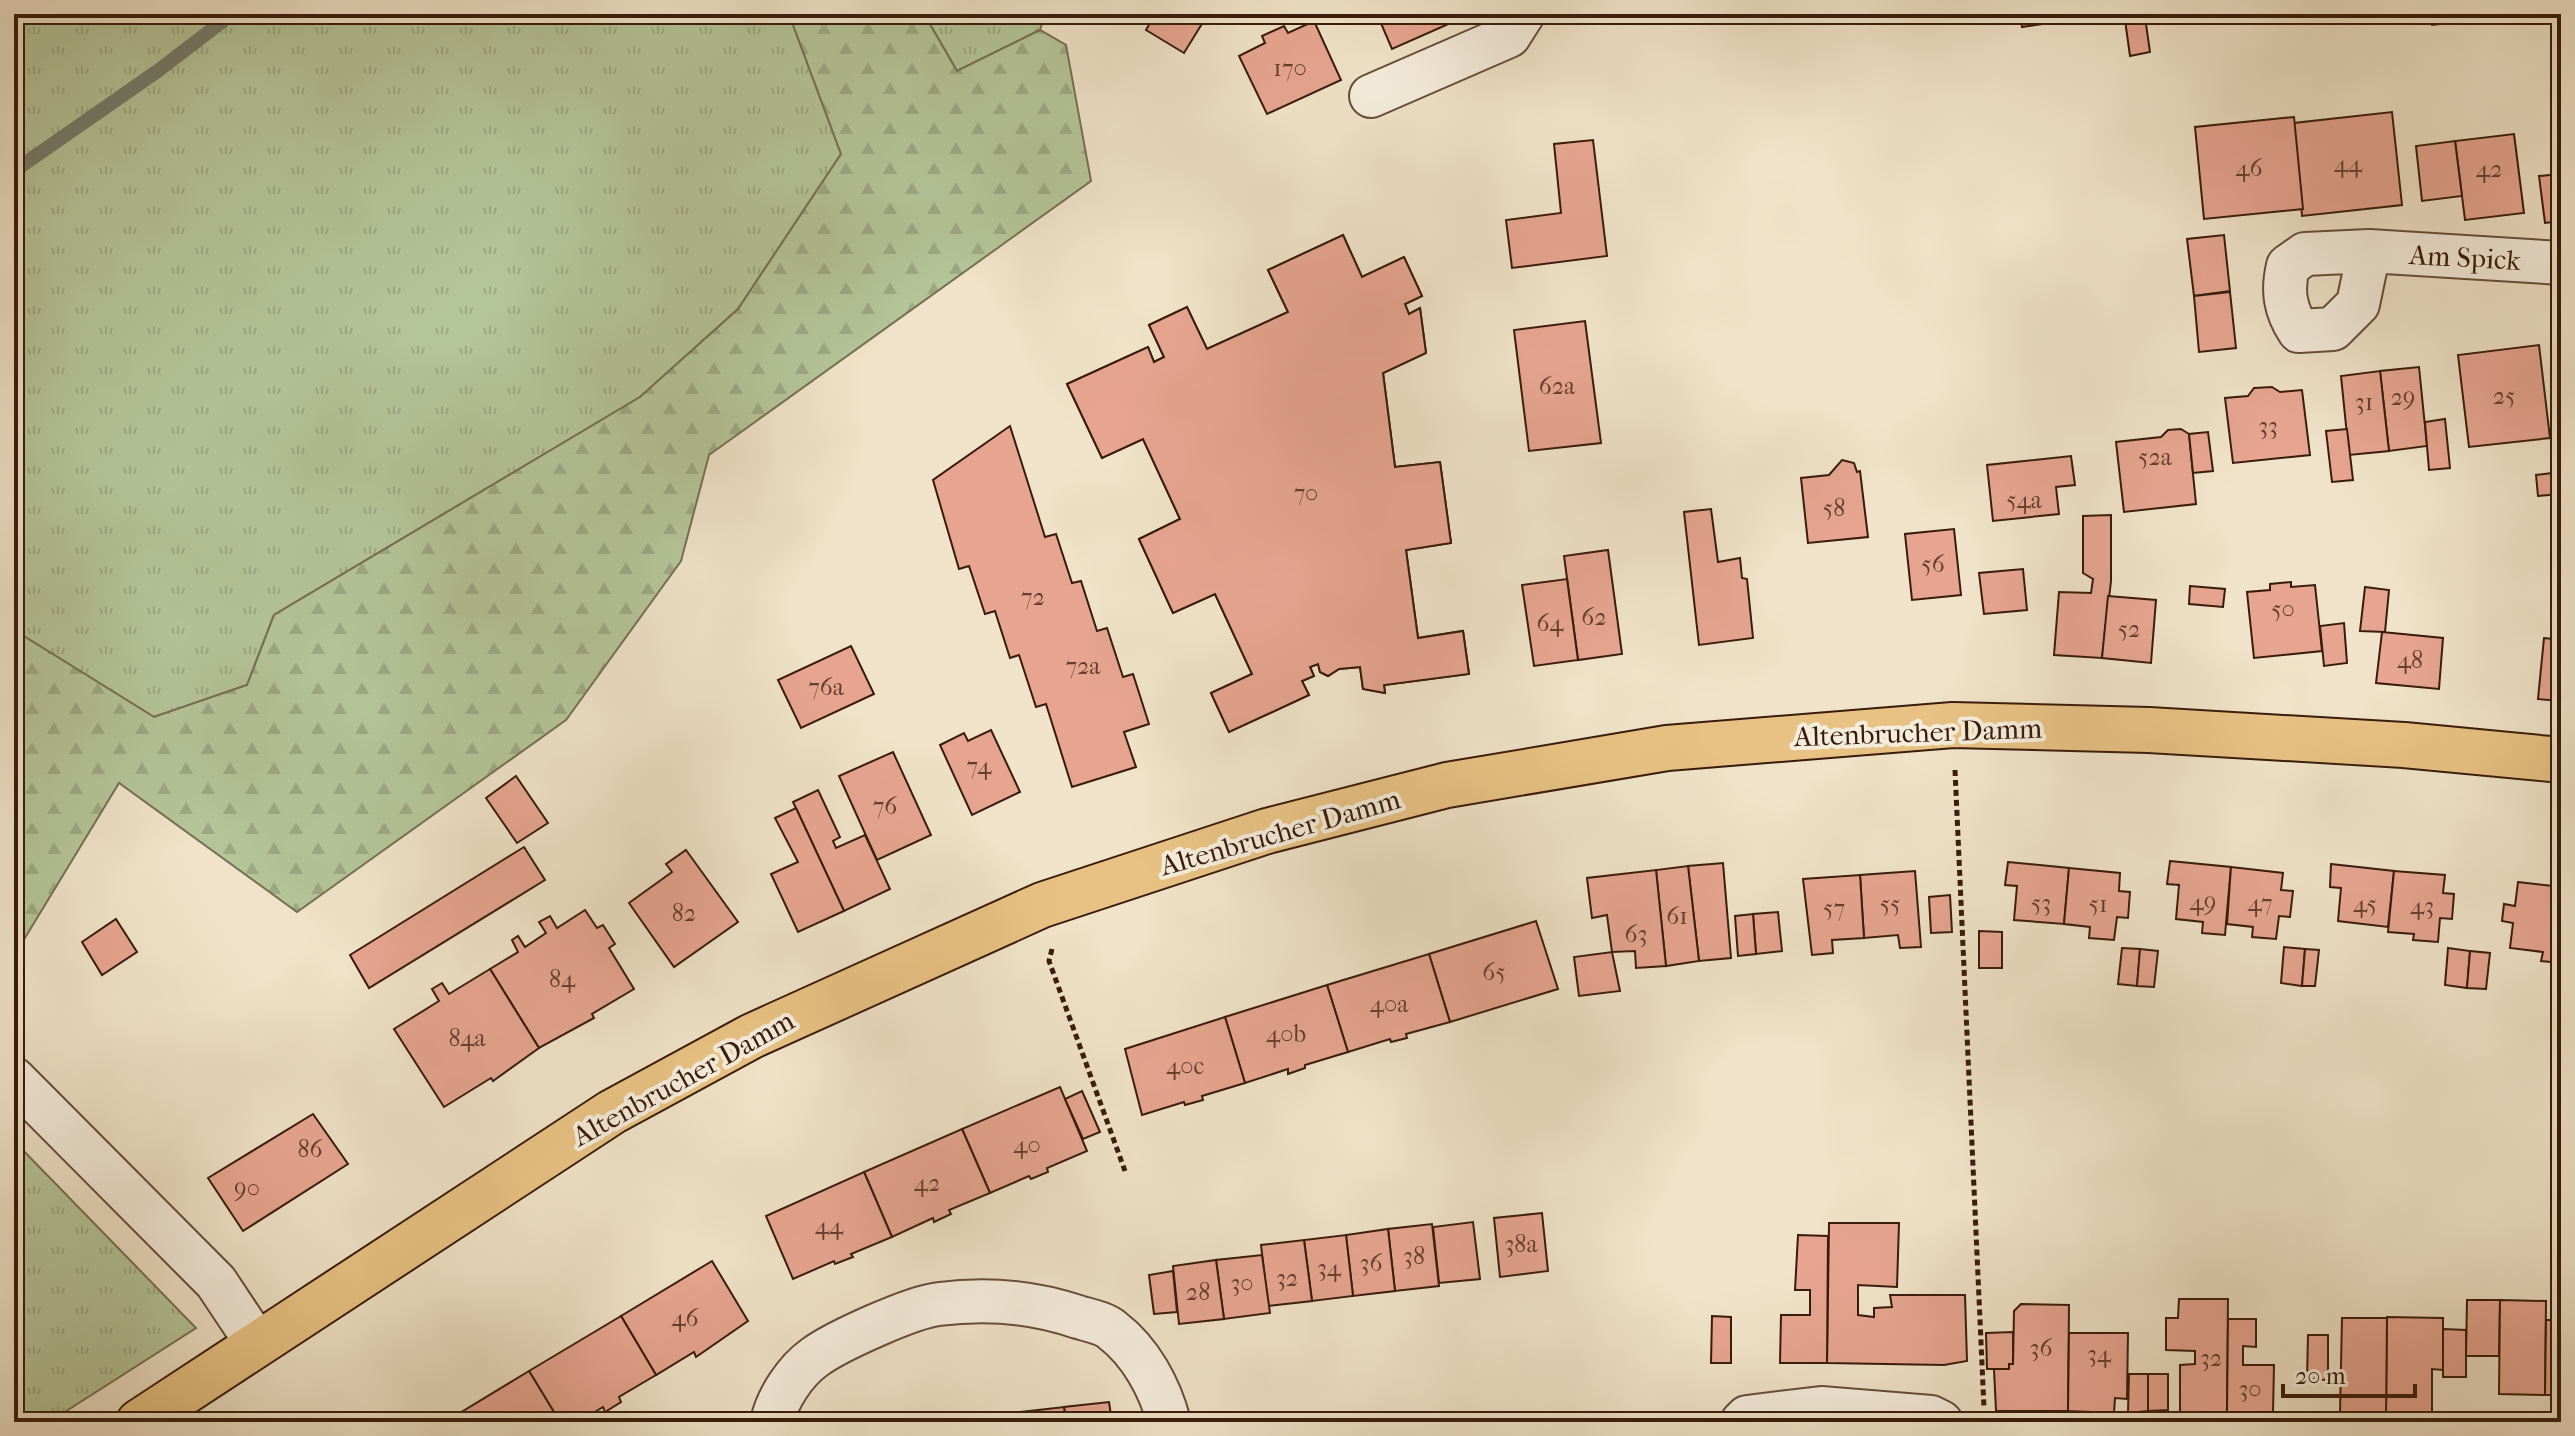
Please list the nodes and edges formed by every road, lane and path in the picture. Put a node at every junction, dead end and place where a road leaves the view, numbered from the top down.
1 (1523, 14) edge
2 (1371, 96) dead end
3 (2369, 251) dead end
4 (2561, 263) edge
5 (1953, 725) junction
6 (2561, 760) edge
7 (1049, 961) dead end
8 (14, 1079) edge
9 (1125, 1171) dead end
10 (256, 1342) junction
11 (139, 1422) edge
12 (772, 1422) edge
13 (1169, 1422) edge
14 (1742, 1422) edge
15 (1941, 1422) edge
16 (1985, 1422) edge

1 - 2 street
3 - 4 street, Am Spick
5 - 6 main road, Altenbrucher Damm
5 - 10 main road, Altenbrucher Damm
5 - 16 path
7 - 9 path
8 - 10 street
10 - 11 main road, Altenbrucher Damm
12 - 13 street
14 - 15 street

